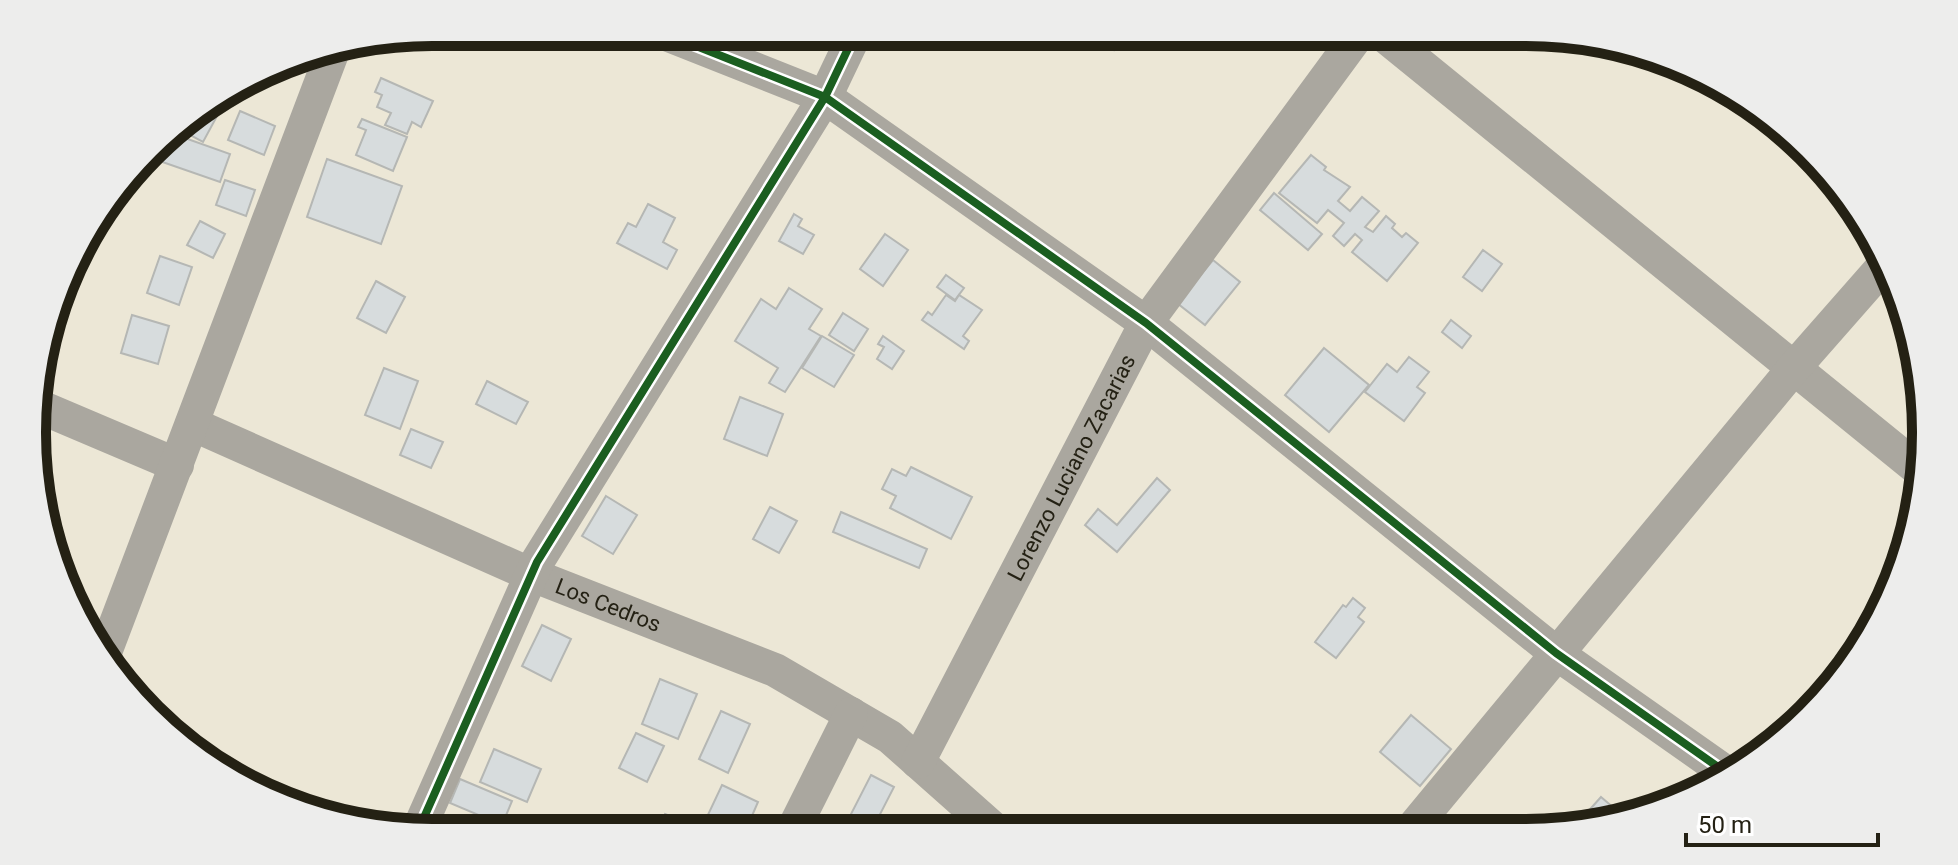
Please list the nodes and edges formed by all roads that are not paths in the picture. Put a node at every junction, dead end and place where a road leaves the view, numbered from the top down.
1 (696, 46) edge
2 (849, 46) edge
3 (1350, 46) edge
4 (1397, 46) edge
5 (330, 60) edge
6 (825, 97) junction
7 (1877, 273) edge
8 (1146, 323) junction
9 (1793, 369) junction
10 (47, 410) edge
11 (192, 424) junction
12 (1911, 463) edge
13 (177, 465) junction
14 (532, 575) junction
15 (109, 643) edge
16 (1556, 653) junction
17 (851, 714) junction
18 (918, 762) junction
19 (1718, 767) edge
20 (423, 819) edge
21 (798, 819) edge
22 (982, 819) edge
23 (1420, 819) edge

1 - 6 street
2 - 6 street
3 - 8 street, Lorenzo Luciano Zacarias
4 - 9 street
5 - 11 street
6 - 8 street
6 - 14 street
7 - 9 street
8 - 16 street
8 - 18 street, Lorenzo Luciano Zacarias
9 - 12 street
9 - 16 street
10 - 13 street
11 - 13 street
11 - 14 street, Los Cedros
13 - 15 street
14 - 17 street, Los Cedros
14 - 20 street
16 - 19 street
16 - 23 street
17 - 18 street, Los Cedros
17 - 21 street
18 - 22 street, Los Cedros

